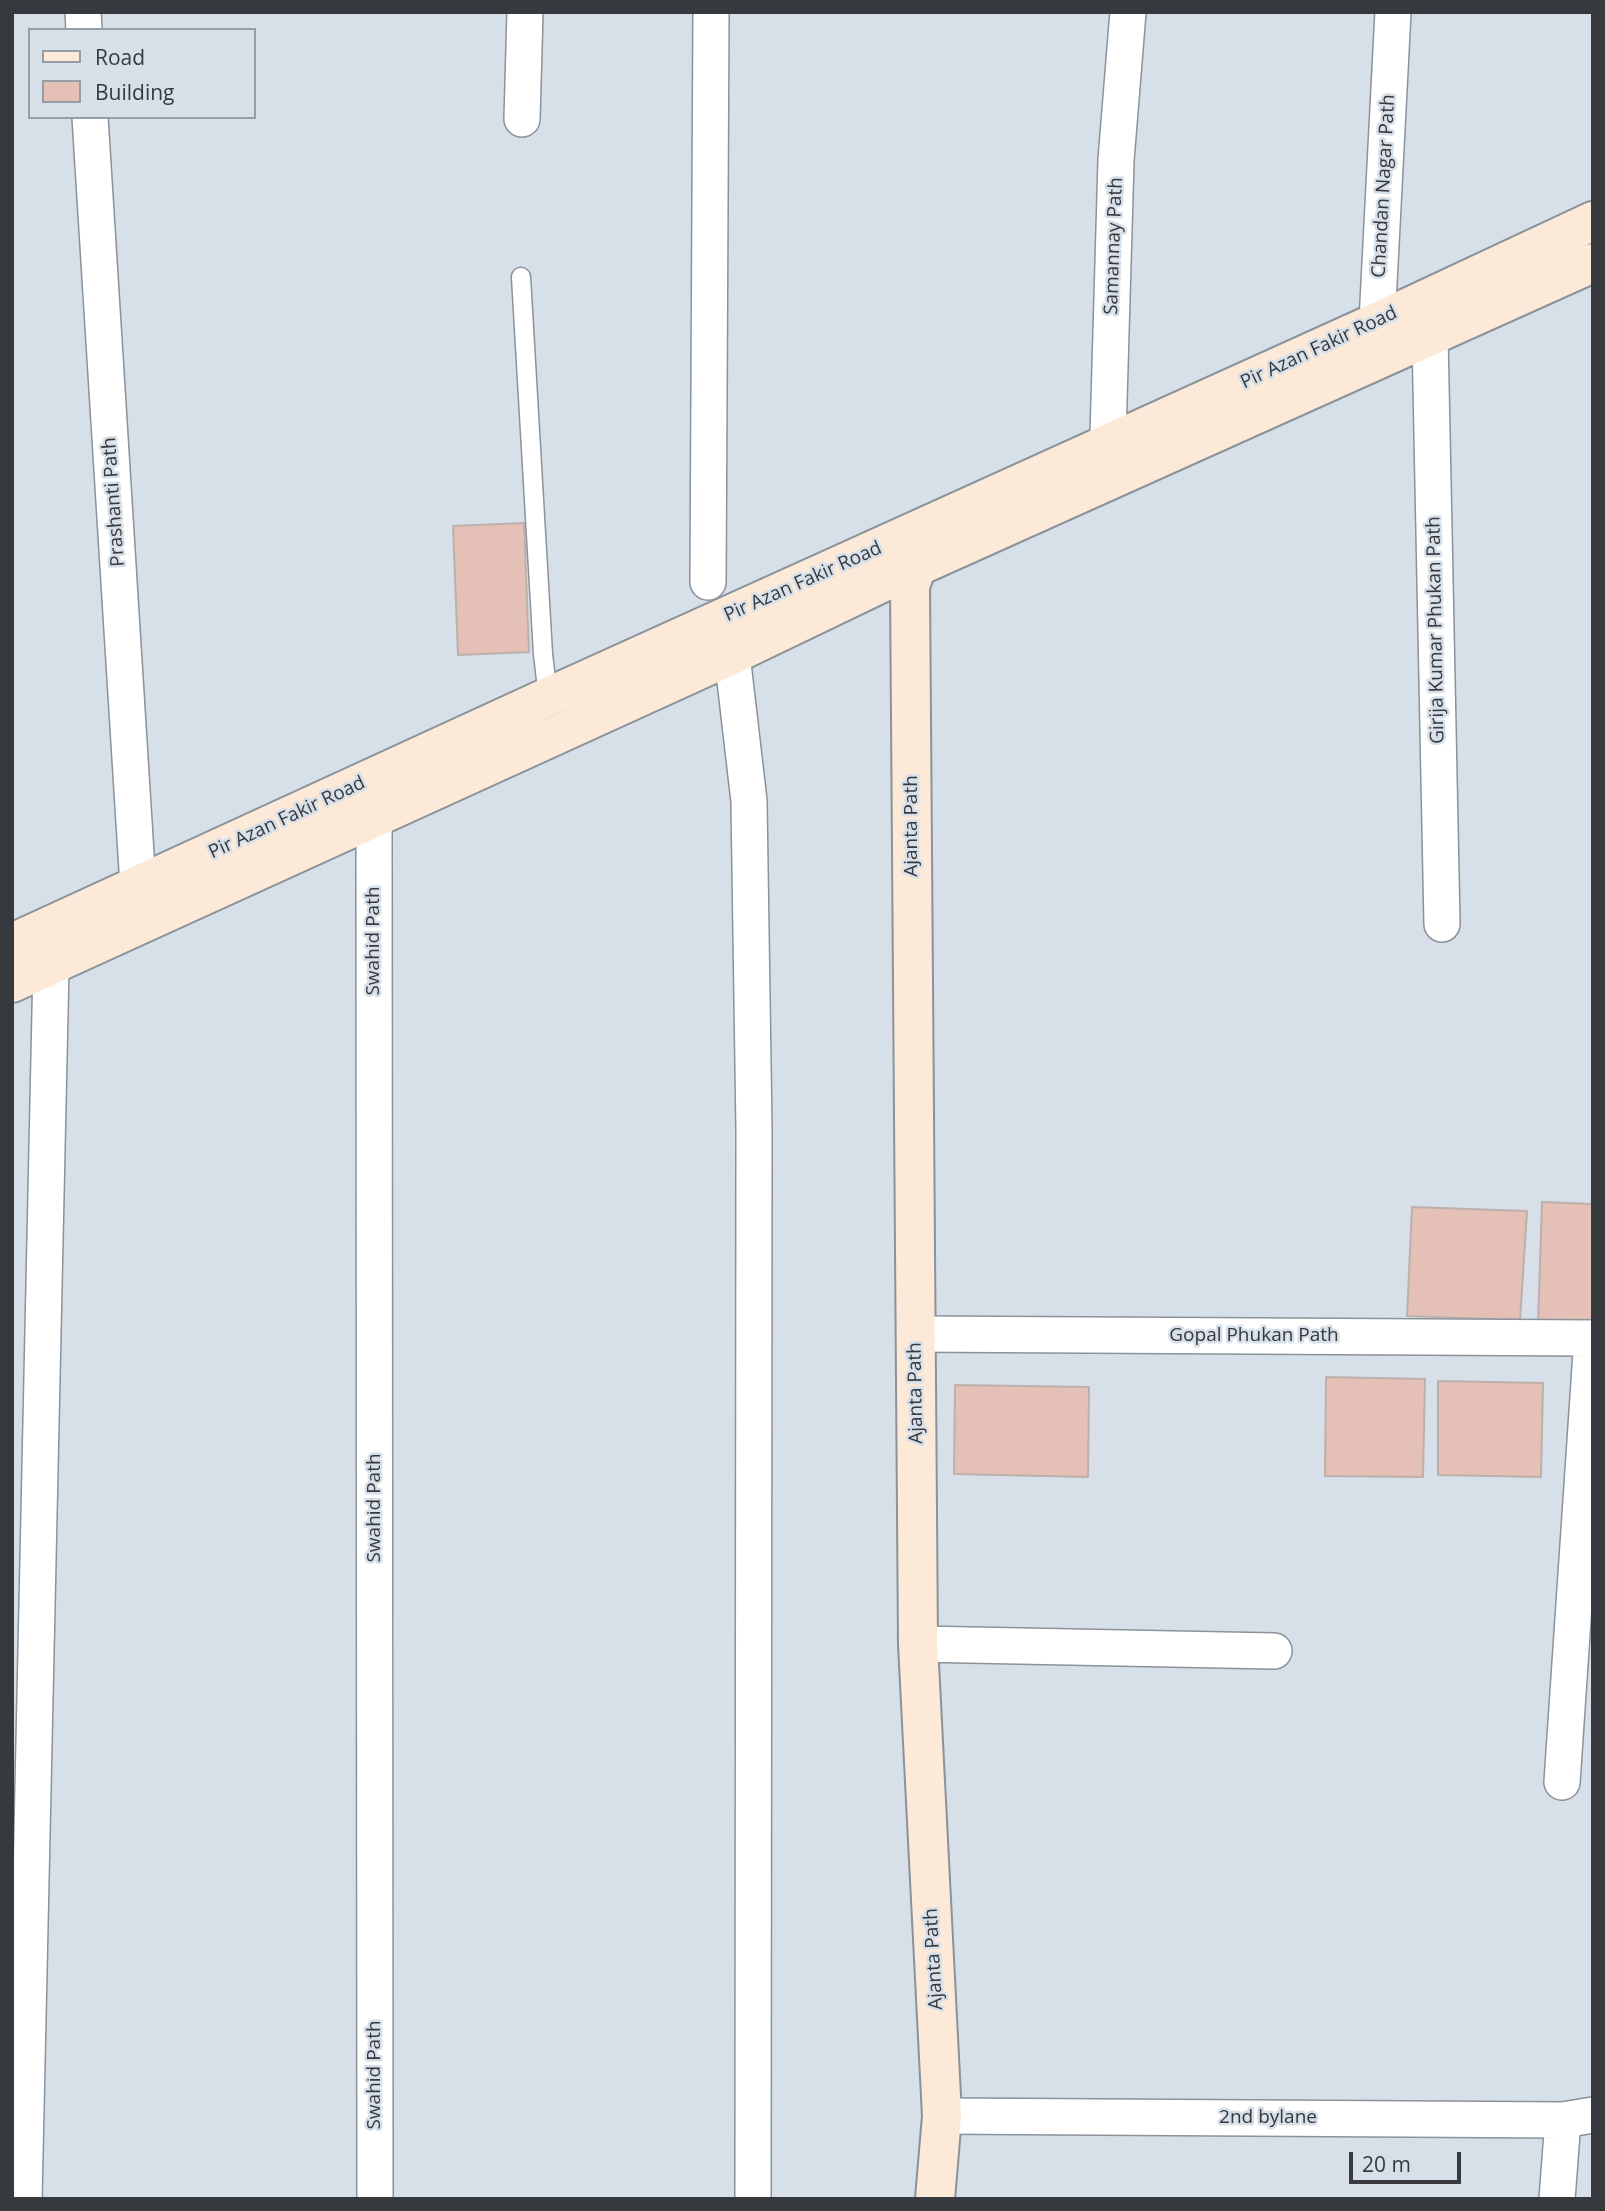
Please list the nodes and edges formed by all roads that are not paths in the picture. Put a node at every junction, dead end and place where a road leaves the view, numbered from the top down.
1 (525, 12) edge
2 (711, 12) edge
3 (1128, 12) edge
4 (1393, 12) edge
5 (90, 119) edge
6 (522, 119) dead end
7 (1593, 221) edge
8 (1593, 263) edge
9 (521, 277) dead end
10 (1377, 322) junction
11 (1430, 336) junction
12 (1378, 360) junction
13 (1107, 462) junction
14 (915, 561) junction
15 (708, 582) dead end
16 (732, 654) junction
17 (548, 697) junction
18 (374, 818) junction
19 (138, 886) junction
20 (1442, 924) dead end
21 (12, 943) edge
22 (51, 965) junction
23 (12, 983) edge
24 (915, 1334) junction
25 (1592, 1338) edge
26 (918, 1644) junction
27 (1274, 1651) dead end
28 (1562, 1782) dead end
29 (942, 2116) junction
30 (1578, 2117) edge
31 (24, 2199) edge
32 (375, 2199) edge
33 (753, 2199) edge
34 (935, 2199) edge
35 (1557, 2199) edge

1 - 6 street
2 - 15 street
3 - 13 street, Samannay Path
4 - 10 street, Chandan Nagar Path
5 - 19 street, Prashanti Path
7 - 10 main road, Pir Azan Fakir Road
8 - 11 main road, Pir Azan Fakir Road
9 - 17 lane
10 - 12 street, Chandan Nagar Path
10 - 13 main road, Pir Azan Fakir Road
11 - 12 main road, Pir Azan Fakir Road
11 - 20 street, Girija Kumar Phukan Path
12 - 13 main road, Pir Azan Fakir Road
13 - 14 main road, Pir Azan Fakir Road
14 - 16 main road, Pir Azan Fakir Road
14 - 17 main road, Pir Azan Fakir Road
14 - 24 main road, Ajanta Path
16 - 18 main road, Pir Azan Fakir Road
16 - 33 street
17 - 19 main road, Pir Azan Fakir Road
18 - 22 main road, Pir Azan Fakir Road
18 - 32 street, Swahid Path
19 - 21 main road, Pir Azan Fakir Road
22 - 23 main road, Pir Azan Fakir Road
22 - 31 street
24 - 25 street, Gopal Phukan Path
24 - 26 main road, Ajanta Path
25 - 28 street
26 - 27 street
26 - 29 main road, Ajanta Path
29 - 30 street, 2nd bylane
29 - 34 main road, Ajanta Path
30 - 35 street

